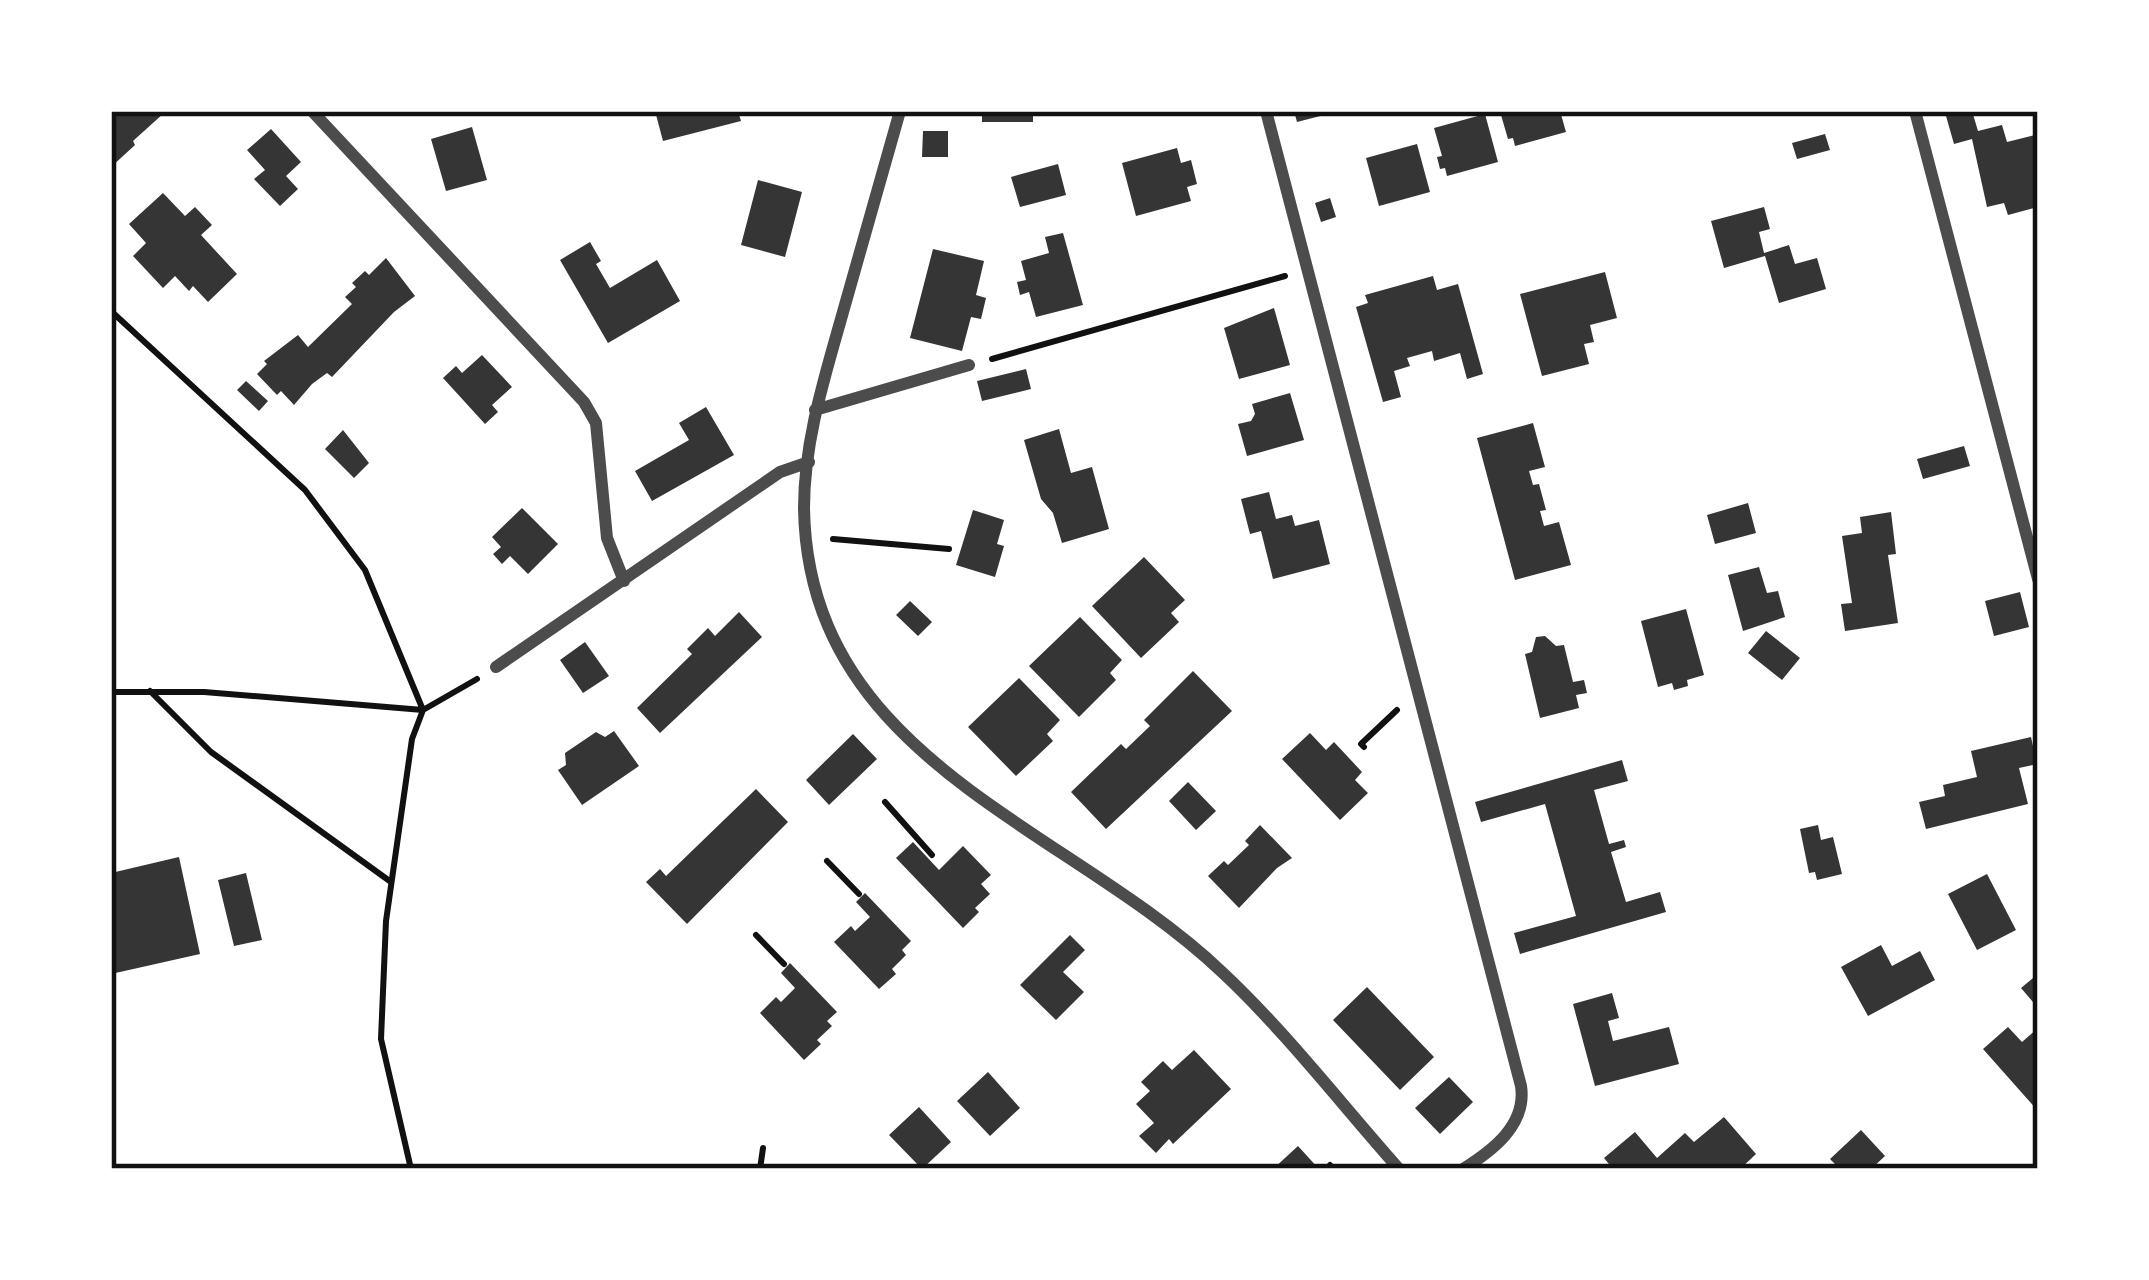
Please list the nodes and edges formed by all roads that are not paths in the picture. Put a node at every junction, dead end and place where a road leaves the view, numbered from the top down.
1 (313, 111) edge
2 (900, 111) edge
3 (1266, 111) edge
4 (1915, 111) edge
5 (969, 365) road end
6 (815, 410) junction
7 (809, 463) junction
8 (2038, 579) edge
9 (624, 581) junction
10 (496, 667) road end
11 (1399, 1169) edge
12 (1462, 1169) edge

1 - 9 street
2 - 6 street
3 - 12 street
4 - 8 street
5 - 6 street
6 - 7 street
7 - 9 street
7 - 11 street
9 - 10 street

